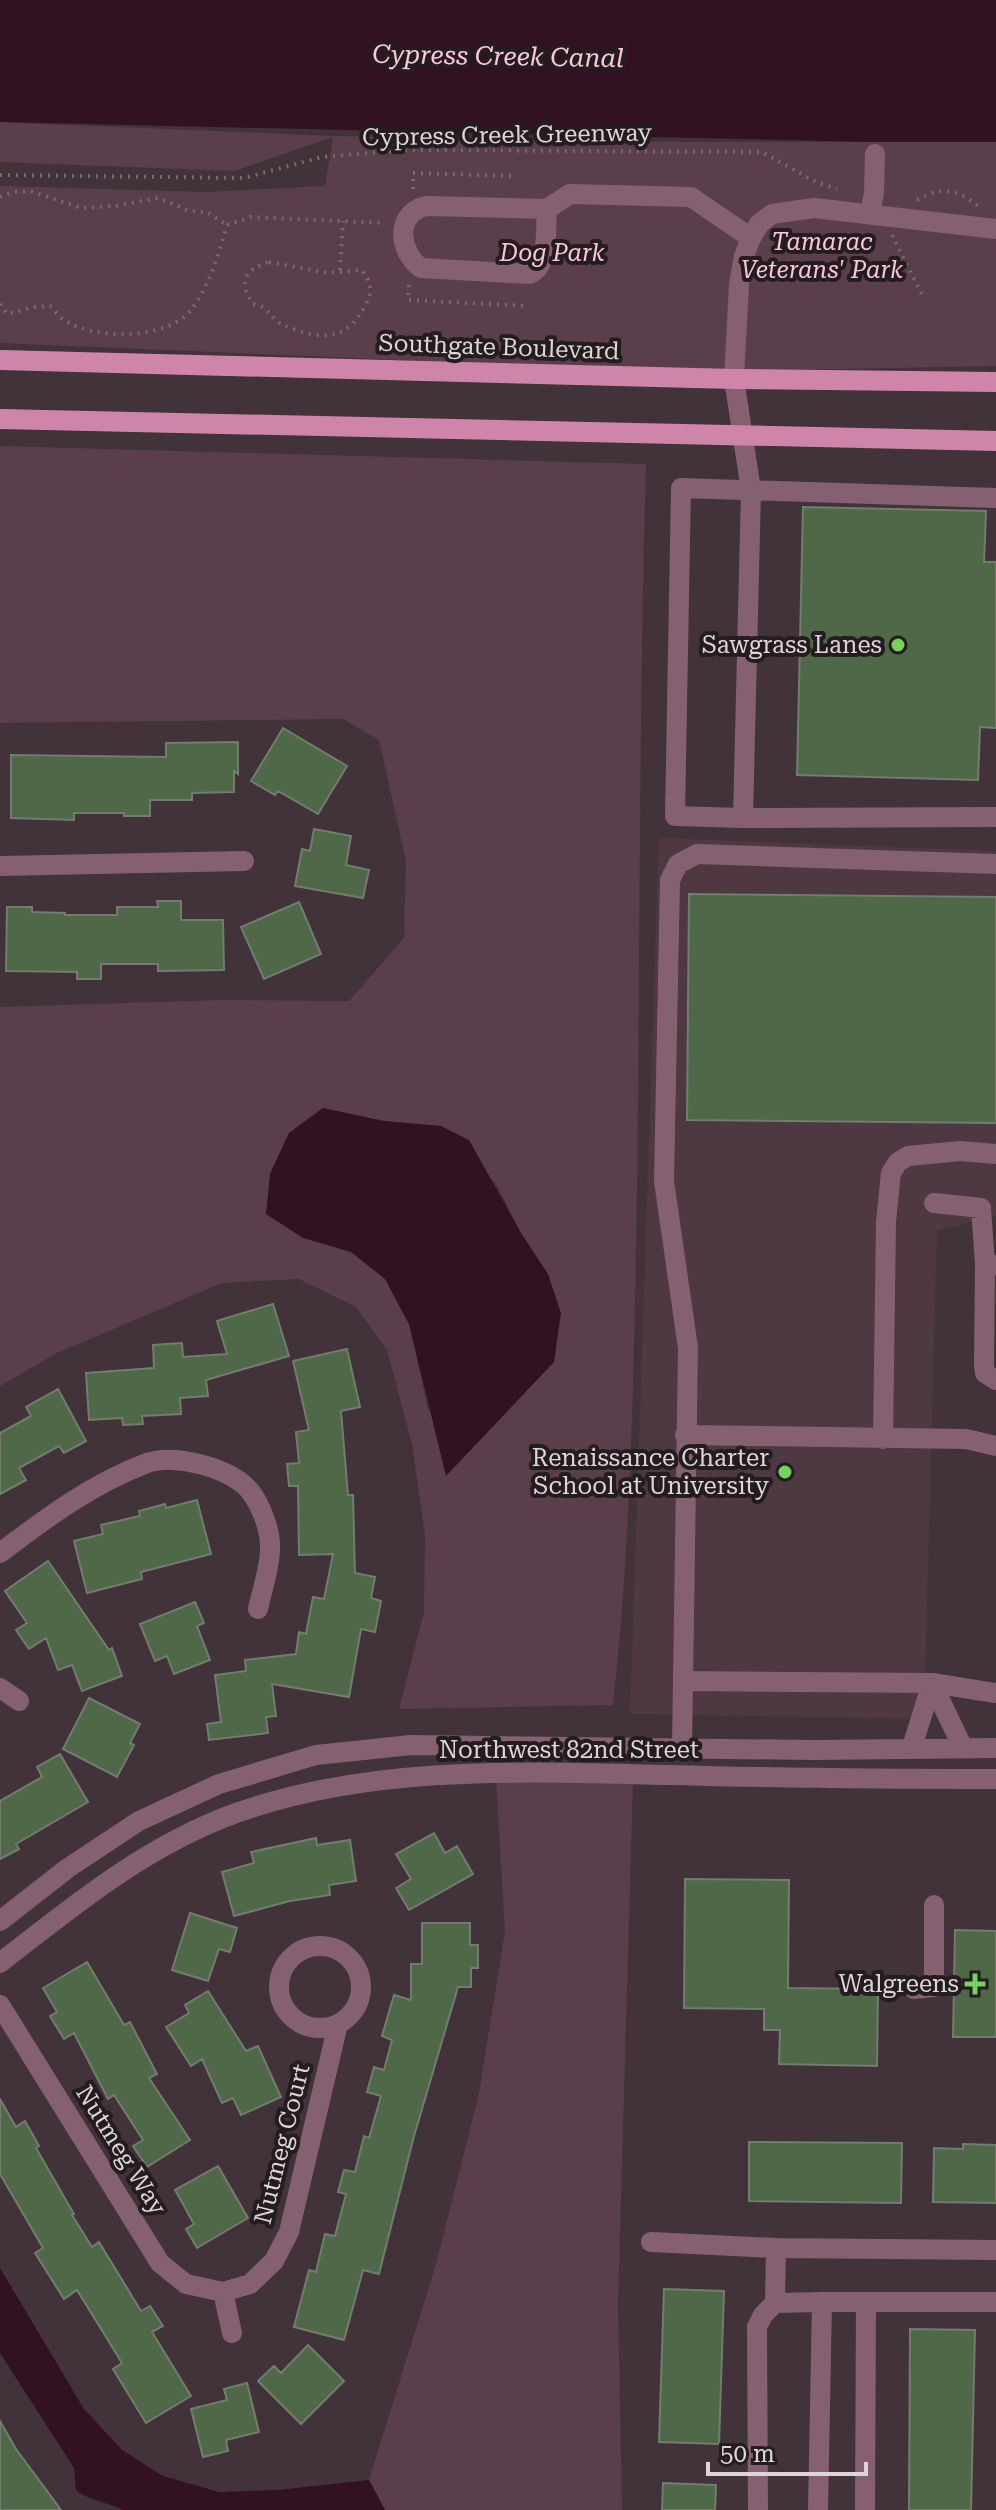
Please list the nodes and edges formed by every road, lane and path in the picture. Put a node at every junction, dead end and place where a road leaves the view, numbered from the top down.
1 (875, 154) dead end
2 (0, 175) edge
3 (515, 176) dead end
4 (874, 193) junction
5 (0, 197) edge
6 (408, 198) dead end
7 (911, 203) dead end
8 (987, 206) dead end
9 (547, 209) junction
10 (870, 214) junction
11 (894, 217) junction
12 (343, 221) junction
13 (227, 225) junction
14 (390, 226) dead end
15 (996, 229) edge
16 (751, 238) junction
17 (340, 271) junction
18 (409, 282) dead end
19 (923, 297) dead end
20 (0, 304) edge
21 (529, 306) dead end
22 (0, 360) edge
23 (734, 379) junction
24 (996, 382) edge
25 (0, 419) edge
26 (743, 436) junction
27 (996, 441) edge
28 (751, 490) junction
29 (996, 498) edge
30 (996, 817) edge
31 (743, 818) junction
32 (244, 861) dead end
33 (996, 864) edge
34 (0, 866) edge
35 (996, 1154) edge
36 (934, 1203) dead end
37 (988, 1207) edge
38 (990, 1264) edge
39 (996, 1380) edge
40 (685, 1435) junction
41 (883, 1439) junction
42 (996, 1446) edge
43 (0, 1553) edge
44 (258, 1609) dead end
45 (684, 1681) junction
46 (932, 1683) junction
47 (0, 1688) edge
48 (996, 1693) edge
49 (19, 1701) dead end
50 (912, 1747) junction
51 (682, 1748) junction
52 (963, 1748) junction
53 (996, 1748) edge
54 (996, 1779) edge
55 (934, 1905) dead end
56 (0, 1921) edge
57 (0, 1963) edge
58 (914, 1989) dead end
59 (0, 2005) edge
60 (338, 2024) junction
61 (651, 2242) dead end
62 (776, 2248) junction
63 (996, 2250) edge
64 (223, 2292) junction
65 (822, 2302) junction
66 (866, 2302) junction
67 (996, 2302) edge
68 (775, 2303) junction
69 (232, 2333) dead end
70 (758, 2510) edge
71 (818, 2510) edge
72 (865, 2510) edge

1 - 4 street
2 - 4 path, Cypress Creek Greenway
3 - 6 path
4 - 10 street
5 - 13 path
7 - 8 path
9 - 9 street
9 - 16 street
10 - 11 street
10 - 16 street
11 - 15 street
11 - 19 path
12 - 13 path
12 - 14 path
12 - 17 path
13 - 20 path
16 - 23 street
17 - 17 path
18 - 21 path
22 - 23 main road, Southgate Boulevard
23 - 24 main road, Southgate Boulevard
23 - 26 street
25 - 26 main road
26 - 27 main road
26 - 28 street
28 - 29 street
28 - 31 street
28 - 31 street
30 - 31 street
32 - 34 street
33 - 40 street
35 - 41 street
36 - 37 street
37 - 38 street
38 - 39 street
40 - 41 street
40 - 45 street
41 - 42 street
43 - 44 street
45 - 46 street
45 - 51 street
46 - 48 street
46 - 50 street
46 - 52 street
47 - 49 street
50 - 51 street, Northwest 82nd Street
50 - 52 street, Northwest 82nd Street
51 - 56 street, Northwest 82nd Street
52 - 53 street, Northwest 82nd Street
54 - 57 street, Northwest 82nd Street
55 - 58 street
59 - 64 street, Nutmeg Way
60 - 60 street, Nutmeg Court
60 - 64 street, Nutmeg Court
61 - 62 street
62 - 63 street
62 - 68 street
64 - 69 street
65 - 66 street
65 - 68 street
65 - 71 street
66 - 67 street
66 - 72 street
68 - 70 street

